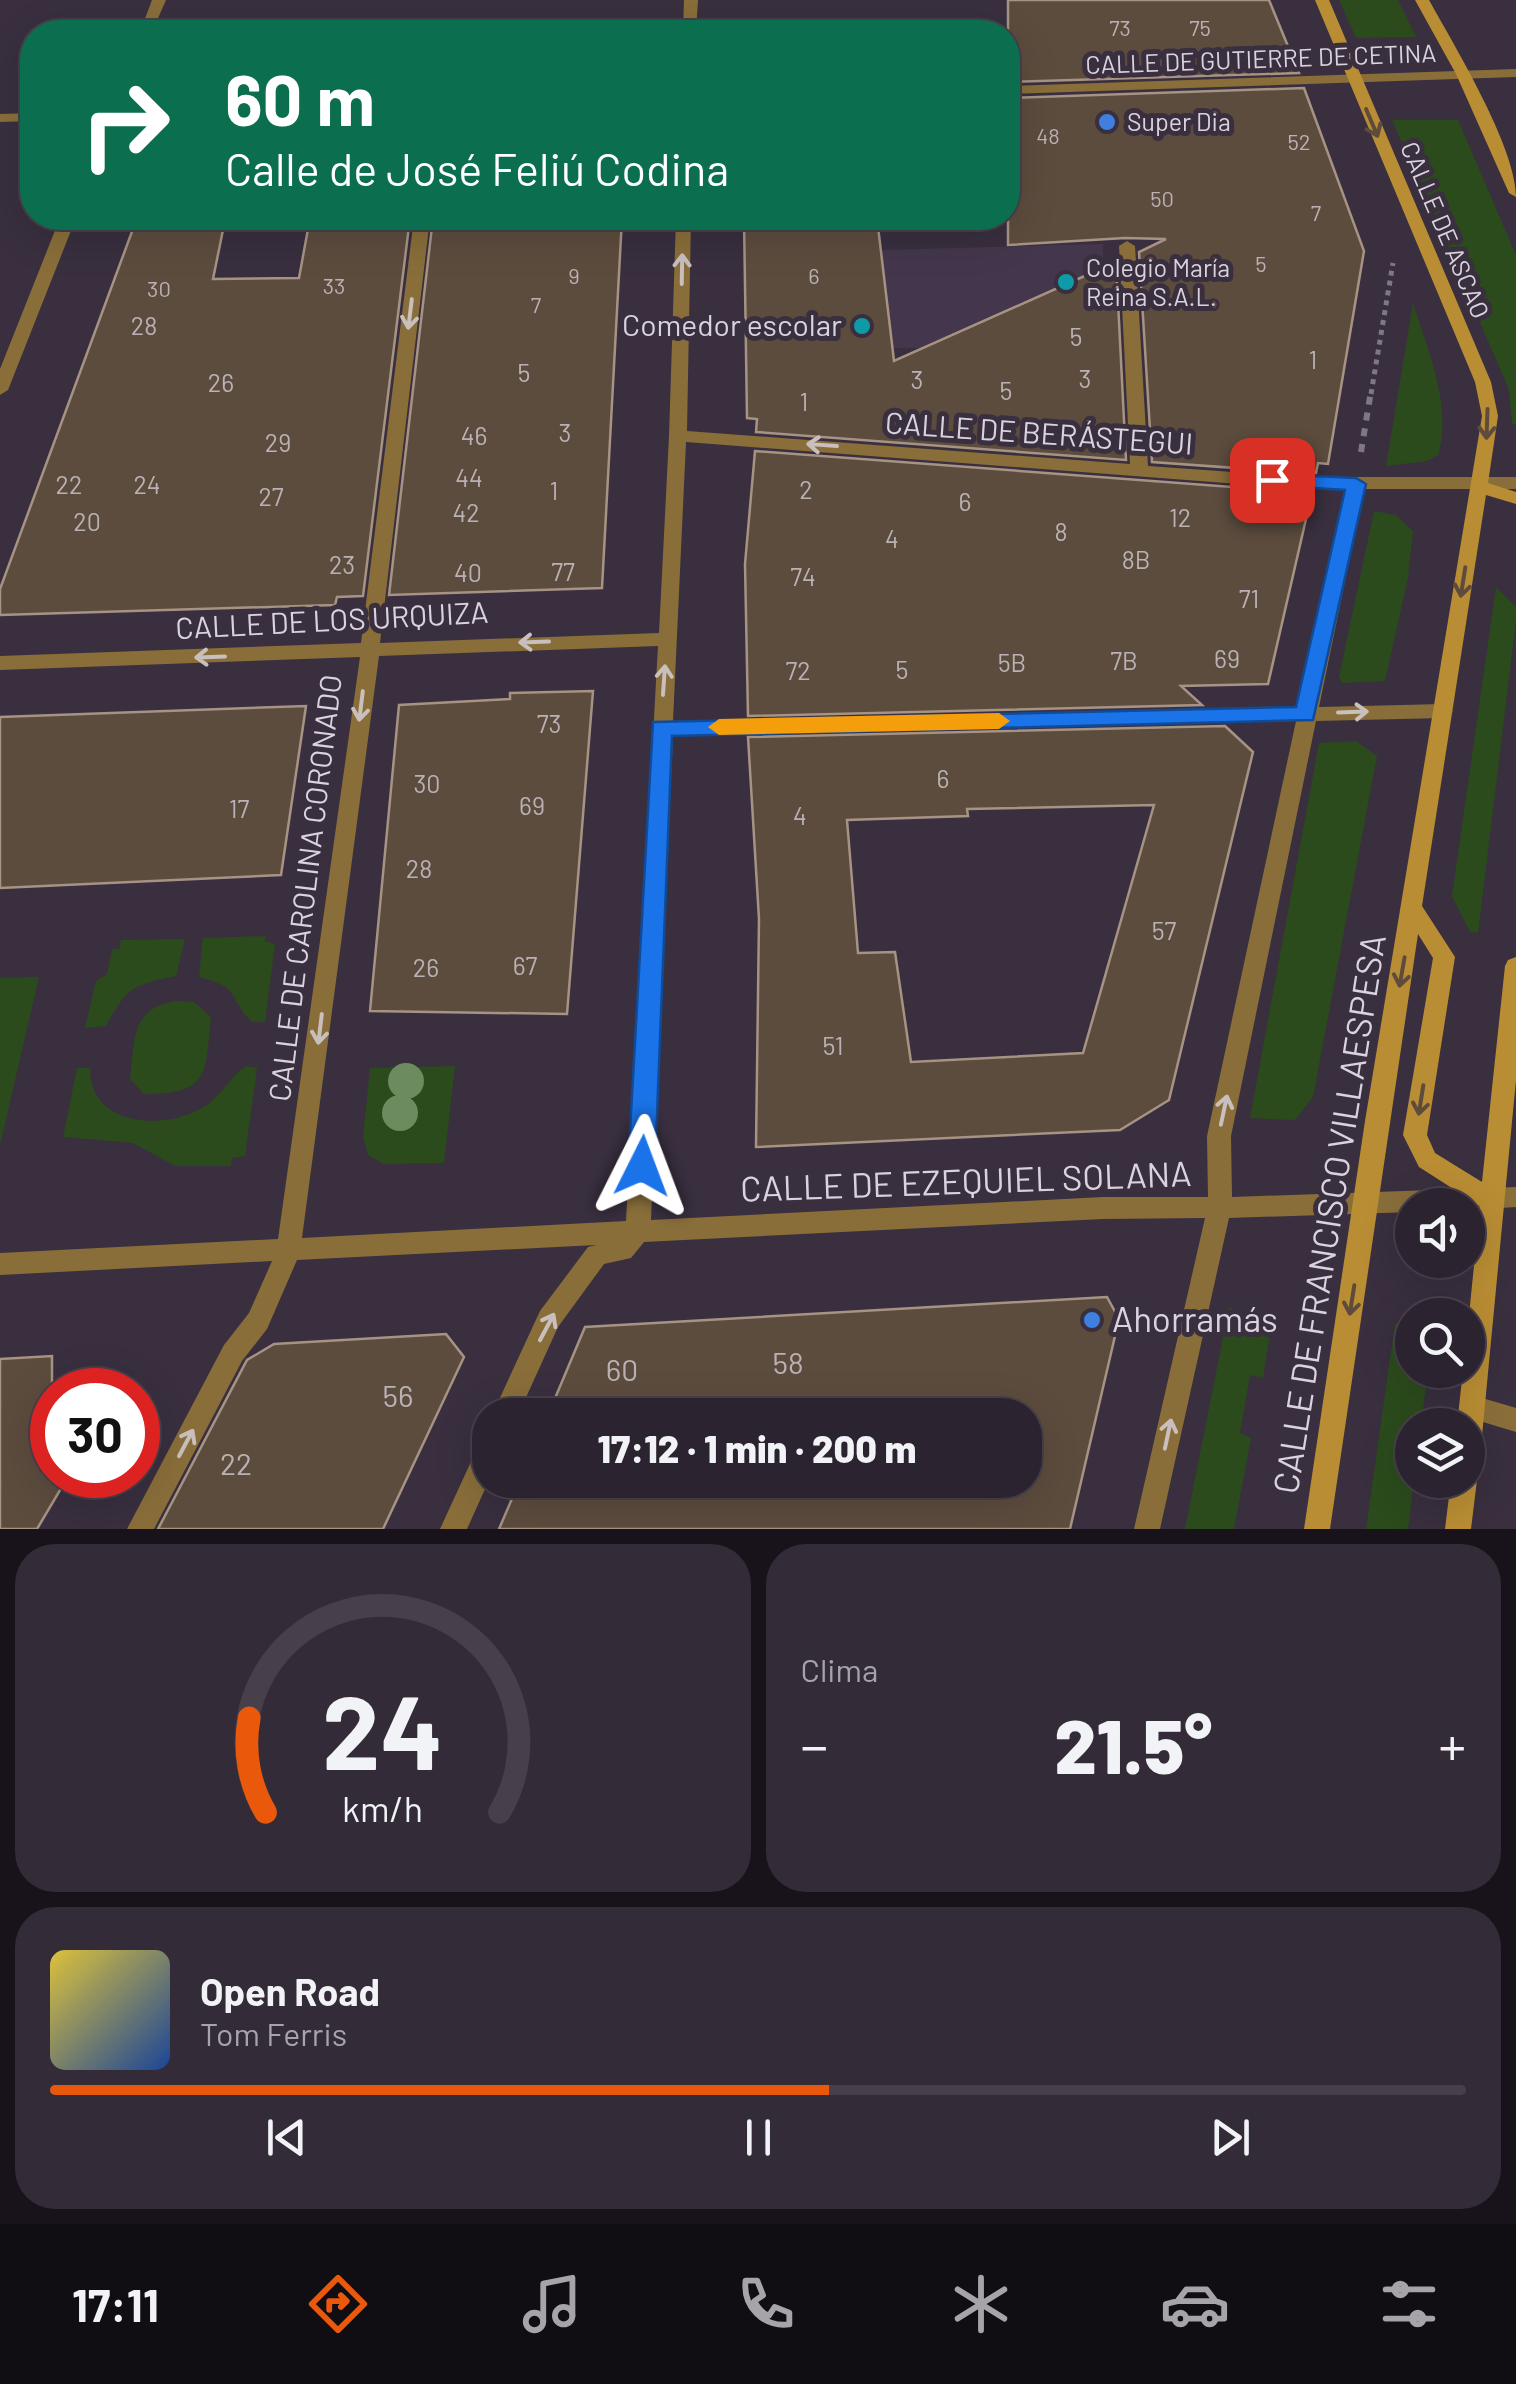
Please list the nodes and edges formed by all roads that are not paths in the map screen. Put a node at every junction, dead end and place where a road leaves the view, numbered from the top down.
1 (1322, 0) edge
2 (1422, 0) edge
3 (1516, 73) edge
4 (1463, 74) junction
5 (1352, 77) junction
6 (1020, 90) edge
7 (1516, 193) edge
8 (63, 230) edge
9 (421, 230) edge
10 (683, 230) edge
11 (1127, 246) dead end
12 (0, 390) edge
13 (678, 436) junction
14 (1140, 468) junction
15 (1516, 483) edge
16 (1356, 484) junction
17 (1478, 486) junction
18 (1516, 498) edge
19 (667, 638) junction
20 (370, 651) junction
21 (0, 663) edge
22 (1443, 711) junction
23 (1305, 714) junction
24 (661, 728) junction
25 (1412, 909) junction
26 (1516, 966) edge
27 (1503, 1198) edge
28 (1367, 1204) junction
29 (1220, 1206) junction
30 (638, 1232) junction
31 (288, 1252) junction
32 (0, 1264) edge
33 (513, 1398) edge
34 (1472, 1407) joint
35 (1516, 1420) edge
36 (472, 1487) edge
37 (1462, 1498) edge
38 (140, 1529) edge
39 (453, 1529) edge
40 (1147, 1529) edge
41 (1317, 1529) edge
42 (1458, 1529) edge

1 - 5 street, CALLE DE ASCAO
2 - 4 street
3 - 4 street, CALLE DE GUTIERRE DE CETINA
4 - 5 street, CALLE DE GUTIERRE DE CETINA
4 - 7 street
5 - 6 street, CALLE DE GUTIERRE DE CETINA
5 -> 17 street, CALLE DE ASCAO
8 - 12 street
9 -> 20 street, CALLE DE CAROLINA CORONADO
13 -> 10 street
11 - 14 street
14 -> 13 street, CALLE DE BERÁSTEGUI
13 - 19 street
14 - 16 street, CALLE DE BERÁSTEGUI
15 - 17 street, CALLE DE BERÁSTEGUI
16 - 17 street, CALLE DE BERÁSTEGUI
16 - 23 street
17 - 18 street
17 -> 22 street, CALLE DE FRANCISCO VILLAESPESA
19 -> 20 street, CALLE DE LOS URQUIZA
24 -> 19 street
20 -> 21 street, CALLE DE LOS URQUIZA
20 -> 31 street, CALLE DE CAROLINA CORONADO
23 -> 22 street
22 - 25 street, CALLE DE FRANCISCO VILLAESPESA
23 - 24 street
29 -> 23 street
24 - 30 street
25 -> 27 street, CALLE DE FRANCISCO VILLAESPESA
25 -> 28 street, CALLE DE FRANCISCO VILLAESPESA
26 - 27 street
27 - 28 street, CALLE DE EZEQUIEL SOLANA
27 - 34 street
28 - 29 street, CALLE DE EZEQUIEL SOLANA
28 -> 41 street, CALLE DE FRANCISCO VILLAESPESA
29 - 30 street, CALLE DE EZEQUIEL SOLANA
40 -> 29 street
30 - 31 street, CALLE DE EZEQUIEL SOLANA
33 -> 30 street
31 - 32 street, CALLE DE EZEQUIEL SOLANA
38 -> 31 street, CALLE DE CAROLINA CORONADO
34 - 35 street
36 - 39 street
37 - 42 street

